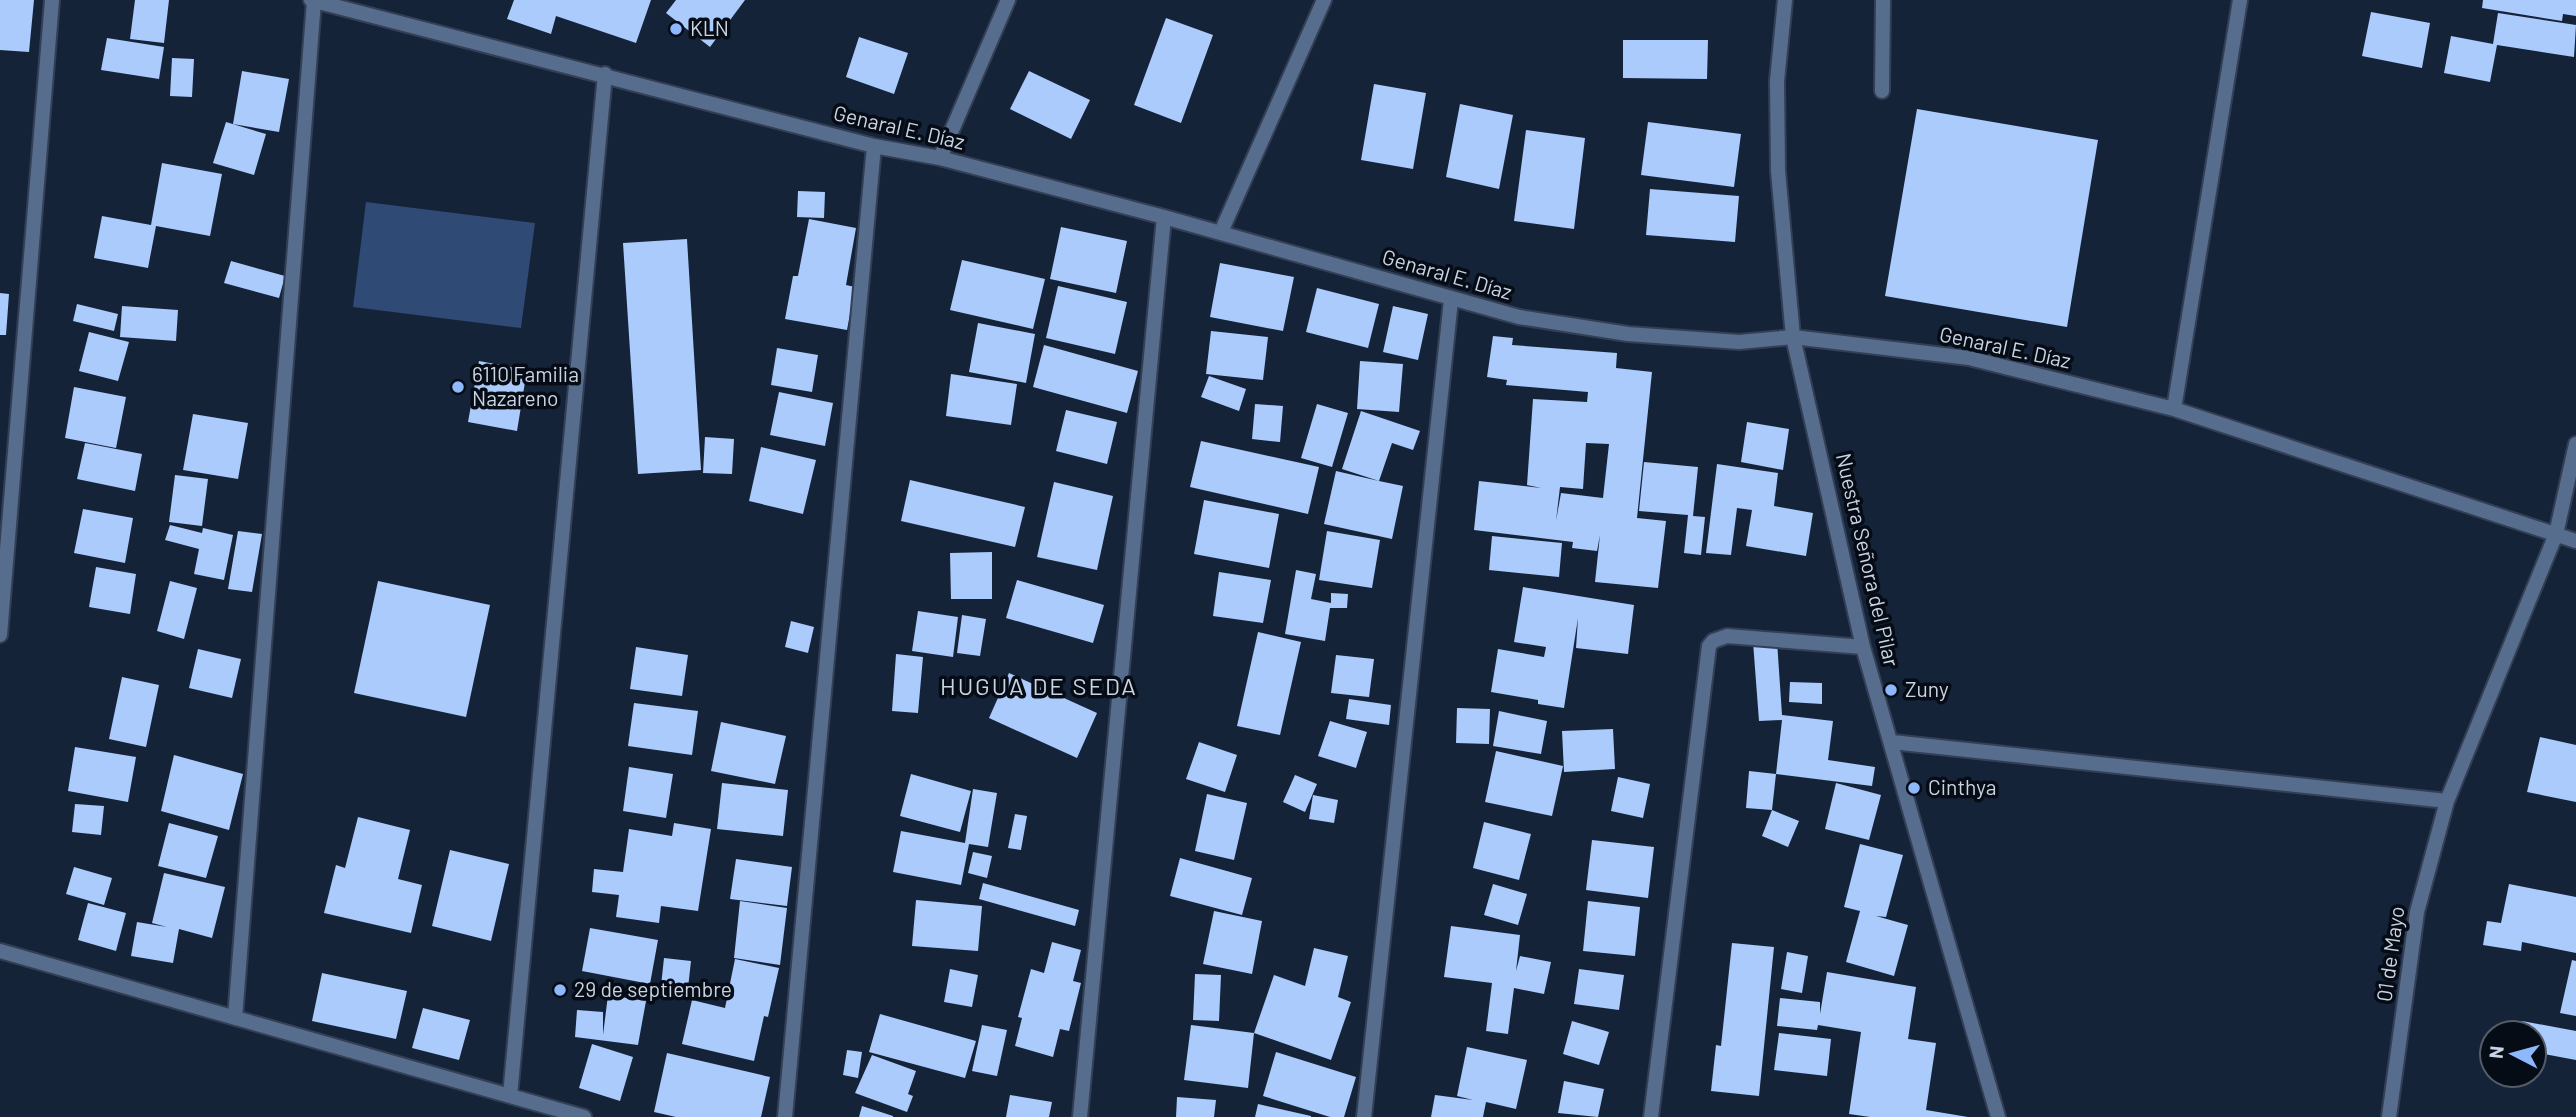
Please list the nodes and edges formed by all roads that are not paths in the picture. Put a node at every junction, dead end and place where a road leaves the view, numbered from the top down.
1 (52, 0) edge
2 (313, 0) edge
3 (1008, 0) edge
4 (1324, 0) edge
5 (1785, 0) edge
6 (1883, 0) edge
7 (2240, 0) edge
8 (353, 4) edge
9 (605, 74) junction
10 (1882, 91) dead end
11 (874, 146) junction
12 (940, 158) junction
13 (1164, 216) junction
14 (1221, 232) junction
15 (1451, 300) junction
16 (1793, 337) junction
17 (2174, 409) junction
18 (2576, 444) edge
19 (2556, 534) junction
20 (2576, 541) edge
21 (0, 635) edge
22 (1863, 647) junction
23 (1892, 742) junction
24 (2447, 800) junction
25 (0, 951) edge
26 (235, 1018) junction
27 (510, 1096) junction
28 (584, 1117) edge
29 (785, 1117) edge
30 (1080, 1117) edge
31 (1364, 1117) edge
32 (1651, 1117) edge
33 (1998, 1117) edge
34 (2389, 1117) edge

1 - 21 street
2 - 8 street, Genaral E. Díaz
2 - 26 street
3 - 12 street
4 - 14 street
5 - 16 street, Nuestra Señora del Pilar
6 - 10 street
7 - 17 street
8 - 9 street, Genaral E. Díaz
9 - 11 street, Genaral E. Díaz
9 - 27 street
11 - 12 street, Genaral E. Díaz
11 - 29 street
12 - 13 street, Genaral E. Díaz
13 - 14 street, Genaral E. Díaz
13 - 30 street
14 - 15 street, Genaral E. Díaz
15 - 16 street, Genaral E. Díaz
15 - 31 street
16 - 17 street, Genaral E. Díaz
16 - 22 street, Nuestra Señora del Pilar
17 - 19 street, Genaral E. Díaz
18 - 19 street
19 - 20 street, Genaral E. Díaz
19 - 24 street, 01 de Mayo
22 - 23 street, Nuestra Señora del Pilar
22 - 32 street
23 - 24 street
23 - 33 street, Nuestra Señora del Pilar
24 - 34 street, 01 de Mayo
25 - 26 street
26 - 27 street
27 - 28 street

